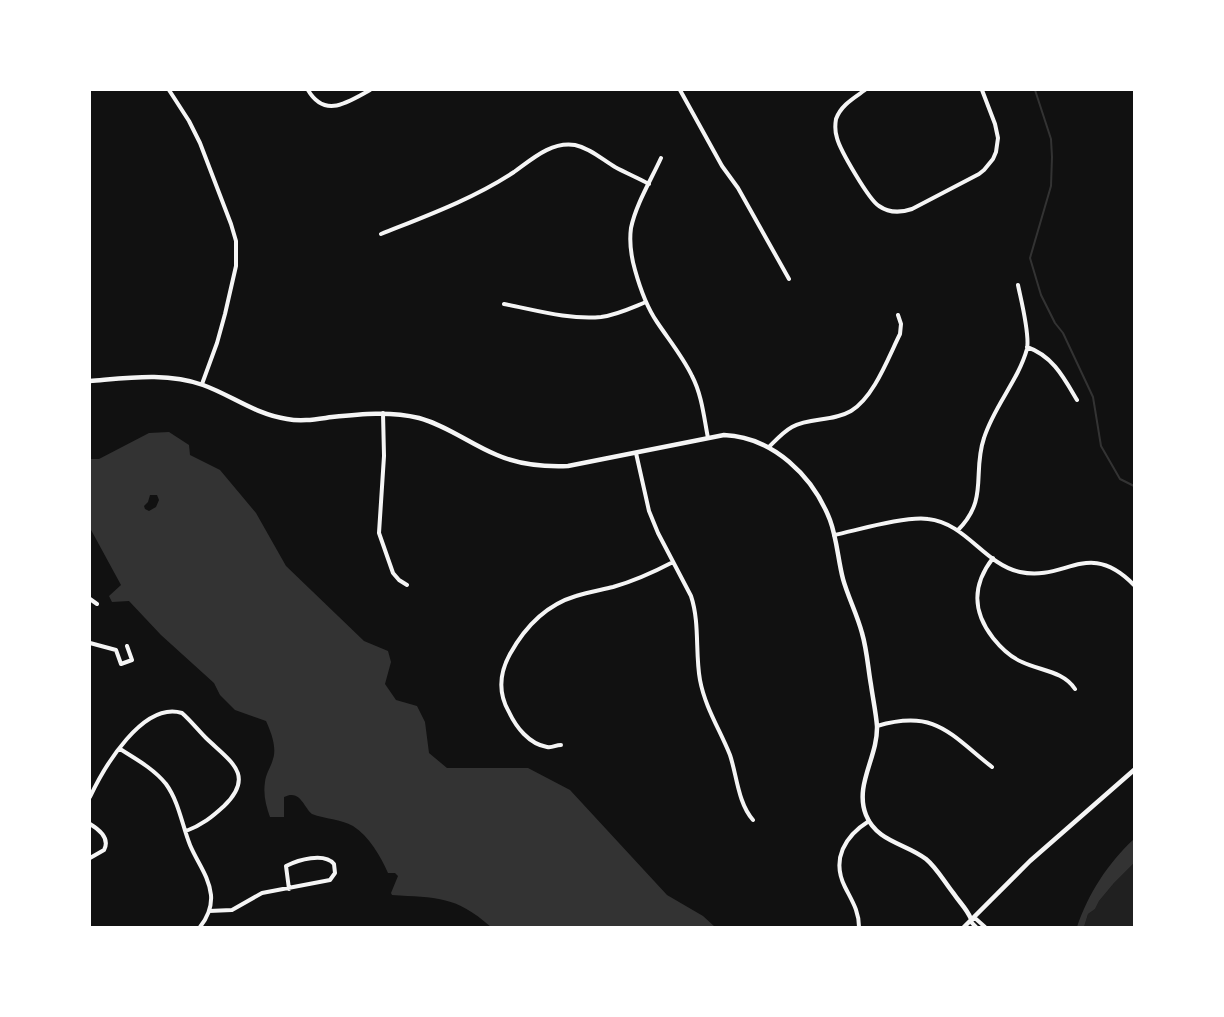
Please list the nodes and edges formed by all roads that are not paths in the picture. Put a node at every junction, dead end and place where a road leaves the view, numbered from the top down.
1 (169, 90) edge
2 (308, 90) edge
3 (370, 90) edge
4 (680, 90) edge
5 (865, 90) edge
6 (982, 90) edge
7 (661, 158) dead end
8 (649, 184) junction
9 (380, 234) dead end
10 (789, 279) dead end
11 (1018, 285) dead end
12 (646, 302) junction
13 (504, 304) dead end
14 (898, 315) dead end
15 (1027, 347) junction
16 (90, 381) edge
17 (202, 384) junction
18 (1077, 400) dead end
19 (383, 413) junction
20 (708, 438) junction
21 (769, 447) junction
22 (636, 453) junction
23 (958, 530) junction
24 (834, 535) junction
25 (993, 558) junction
26 (673, 562) junction
27 (407, 585) dead end
28 (1134, 585) edge
29 (90, 599) edge
30 (97, 604) dead end
31 (90, 643) edge
32 (128, 646) dead end
33 (1075, 689) dead end
34 (876, 726) junction
35 (561, 745) dead end
36 (120, 749) junction
37 (992, 767) dead end
38 (1134, 770) edge
39 (90, 797) edge
40 (752, 820) dead end
41 (869, 821) junction
42 (90, 824) edge
43 (186, 831) junction
44 (90, 858) edge
45 (289, 888) junction
46 (209, 911) junction
47 (971, 919) junction
48 (200, 927) edge
49 (859, 927) edge
50 (964, 927) edge
51 (976, 927) edge
52 (985, 927) edge

1 - 17 street
2 - 3 street
4 - 10 street
5 - 6 street
7 - 8 street
8 - 9 street
8 - 12 street
11 - 15 street
12 - 13 street
12 - 20 street
14 - 21 street
15 - 18 street
15 - 23 street
16 - 17 street
17 - 19 street
19 - 22 street
19 - 27 street
20 - 21 street
20 - 22 street
21 - 24 street
22 - 26 street
23 - 24 street
23 - 25 street
24 - 34 street
25 - 28 street
25 - 33 street
26 - 35 street
26 - 40 street
29 - 30 street
31 - 32 street
34 - 37 street
34 - 41 street
36 - 39 street
36 - 43 street
36 - 43 street
38 - 47 street
41 - 47 street
41 - 49 street
42 - 44 street
43 - 46 street
45 - 45 street
45 - 46 street
46 - 48 street
47 - 50 street
47 - 51 street
47 - 52 street

